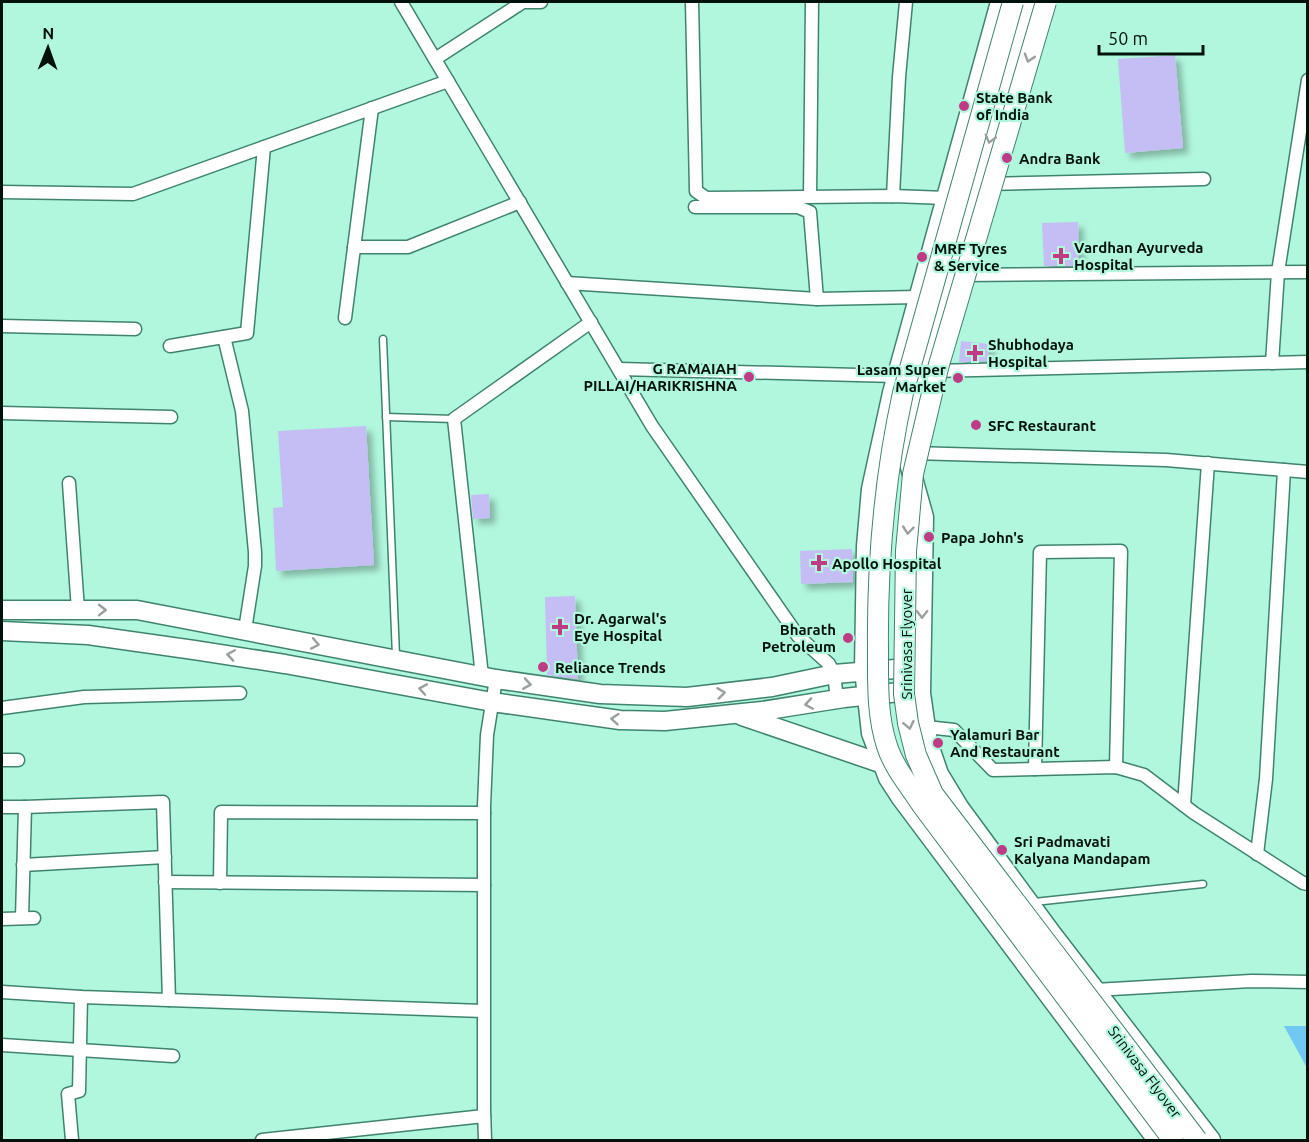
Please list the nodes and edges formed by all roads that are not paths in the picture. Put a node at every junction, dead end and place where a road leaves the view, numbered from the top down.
1 (400, 2) edge
2 (541, 2) edge
3 (692, 2) edge
4 (813, 2) edge
5 (906, 2) edge
6 (1000, 2) edge
7 (1013, 2) edge
8 (1029, 2) edge
9 (1046, 2) edge
10 (435, 59) junction
11 (1308, 80) edge
12 (448, 81) junction
13 (372, 108) junction
14 (264, 147) junction
15 (1204, 179) dead end
16 (978, 184) junction
17 (2, 192) edge
18 (893, 196) junction
19 (810, 197) junction
20 (946, 198) junction
21 (520, 202) junction
22 (695, 207) dead end
23 (354, 247) junction
24 (1278, 272) junction
25 (1308, 272) edge
26 (952, 275) junction
27 (567, 283) junction
28 (918, 297) junction
29 (817, 299) junction
30 (345, 318) dead end
31 (591, 322) junction
32 (2, 326) edge
33 (135, 329) dead end
34 (224, 337) junction
35 (383, 339) dead end
36 (170, 346) dead end
37 (1308, 362) edge
38 (1272, 363) junction
39 (619, 369) junction
40 (926, 371) junction
41 (897, 376) junction
42 (2, 413) edge
43 (171, 417) dead end
44 (386, 417) junction
45 (454, 419) junction
46 (906, 453) junction
47 (1208, 463) junction
48 (1284, 470) junction
49 (1308, 472) edge
50 (69, 483) dead end
51 (2, 610) edge
52 (78, 610) junction
53 (245, 630) junction
54 (2, 632) edge
55 (397, 660) junction
56 (921, 666) junction
57 (864, 670) junction
58 (834, 674) junction
59 (489, 678) junction
60 (921, 690) junction
61 (240, 693) dead end
62 (867, 696) junction
63 (837, 699) junction
64 (492, 702) junction
65 (2, 708) edge
66 (736, 714) junction
67 (926, 727) junction
68 (2, 760) edge
69 (18, 760) dead end
70 (883, 764) junction
71 (1116, 767) junction
72 (1035, 769) junction
73 (1184, 805) junction
74 (2, 807) edge
75 (25, 807) junction
76 (484, 813) junction
77 (1257, 854) junction
78 (165, 857) junction
79 (23, 865) junction
80 (165, 882) junction
81 (220, 883) junction
82 (1203, 884) dead end
83 (1308, 884) edge
84 (484, 885) junction
85 (1030, 903) junction
86 (2, 919) edge
87 (1308, 982) edge
88 (1095, 990) junction
89 (2, 992) edge
90 (81, 997) junction
91 (169, 1000) junction
92 (483, 1011) junction
93 (2, 1046) edge
94 (80, 1049) junction
95 (173, 1056) dead end
96 (484, 1116) junction
97 (72, 1140) edge
98 (262, 1140) edge
99 (485, 1140) edge
100 (1157, 1140) edge
101 (1173, 1140) edge
102 (1197, 1140) edge
103 (1211, 1140) edge

1 - 10 street
2 - 10 street
3 - 19 street
4 - 19 street
5 - 18 street
6 - 20 street
7 - 101 main road, Srinivasa Flyover, bridge
8 -> 16 street
9 -> 102 main road, Srinivasa Flyover, bridge
10 - 12 street
11 - 24 street
12 - 13 street
12 - 21 street
13 - 14 street
13 - 23 street
14 - 17 street
14 - 34 street
15 - 16 street
16 - 26 street
18 - 19 street
18 - 20 street
20 - 28 street
21 - 23 street
21 - 27 street
22 - 29 street
23 - 30 street
24 - 25 street
24 - 26 street
24 - 38 street
26 - 40 street
27 - 29 street
27 - 31 street
28 - 29 street
28 - 41 street
31 - 39 street
31 - 45 street
32 - 33 street
34 - 36 street
34 - 53 street
35 - 44 lane
37 - 38 street
38 - 40 street
39 - 41 street
39 - 58 street
40 - 46 street
41 - 57 street
42 - 43 street
44 - 45 lane
44 - 55 lane
45 - 59 street
46 - 47 street
46 -> 56 street
47 - 48 street
47 - 73 street
48 - 49 street
48 - 77 street
50 - 52 street
51 - 52 street
52 -> 53 street
53 -> 55 street
64 -> 54 street
55 - 59 street
56 - 57 street
56 - 60 street
57 - 58 street
57 - 62 street
59 -> 58 street
58 - 63 street
59 - 64 street
60 - 62 street
60 - 67 street
61 - 65 street
62 - 63 street
62 - 70 street
63 -> 66 street
66 -> 64 street
64 - 76 street
66 - 70 street
67 - 72 street
67 - 85 street
68 - 69 street
70 - 100 street
71 - 72 street
71 - 72 street
71 - 73 street
73 - 77 street
74 - 75 street
75 - 78 street
75 - 79 street
76 - 81 street
76 - 84 street
77 - 83 street
78 - 79 street
78 - 80 street
79 - 86 street
80 - 81 street
80 - 91 street
81 - 84 street
82 - 85 lane
84 - 92 street
85 - 88 street
87 - 88 street
88 - 103 street
89 - 90 street
90 - 91 street
90 - 94 street
91 - 92 street
92 - 96 street
93 - 94 street
94 - 95 street
94 - 97 street
96 - 98 street
96 - 99 street

